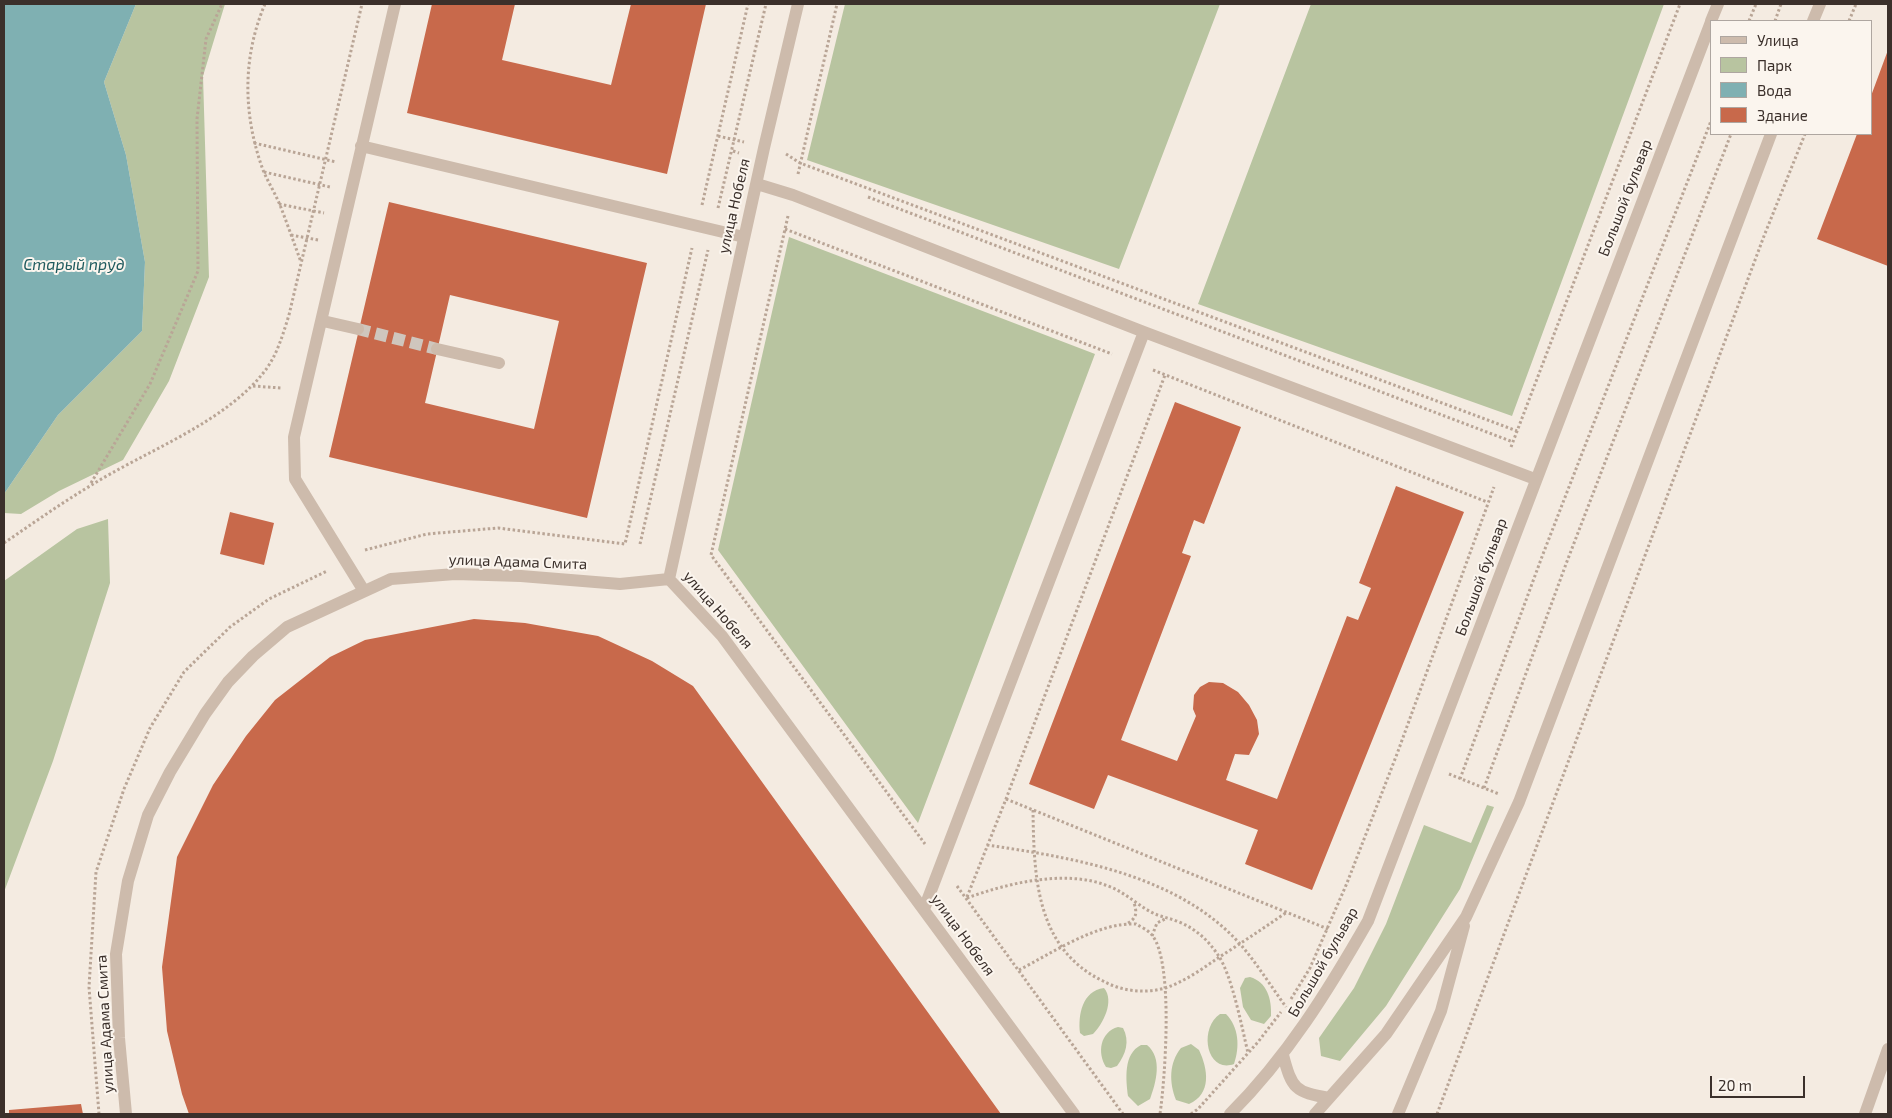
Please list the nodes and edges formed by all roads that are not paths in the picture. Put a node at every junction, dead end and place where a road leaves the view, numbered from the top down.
1 (395, 4) edge
2 (798, 4) edge
3 (1718, 4) edge
4 (1820, 4) edge
5 (1712, 20) edge
6 (1813, 20) edge
7 (1710, 25) edge
8 (1771, 135) edge
9 (361, 146) junction
10 (757, 184) junction
11 (744, 237) junction
12 (323, 321) junction
13 (358, 330) tunnel mouth
14 (1144, 332) junction
15 (437, 349) tunnel mouth
16 (499, 363) dead end
17 (1535, 479) junction
18 (668, 579) junction
19 (364, 591) junction
20 (924, 909) junction
21 (1466, 917) junction
22 (1888, 1049) edge
23 (1282, 1055) junction
24 (1329, 1098) junction
25 (126, 1114) edge
26 (1074, 1114) edge
27 (1230, 1114) edge
28 (1315, 1114) edge
29 (1398, 1114) edge
30 (1865, 1114) edge

1 - 9 street
2 - 10 street, улица Нобеля
3 - 5 street, Большой бульвар
4 - 6 street
7 - 17 street, Большой бульвар
8 - 21 street
9 - 11 street
9 - 12 street
10 - 11 street, улица Нобеля
10 - 14 street
11 - 18 street, улица Нобеля
12 - 13 street
12 - 19 street
14 - 17 street
14 - 20 street
15 - 16 street
17 - 23 street, Большой бульвар
18 - 19 street, улица Адама Смита
18 - 20 street, улица Нобеля
19 - 25 street, улица Адама Смита
20 - 26 street, улица Нобеля
21 - 24 street
21 - 29 street
22 - 30 street
23 - 24 street
23 - 27 street, Большой бульвар
24 - 28 street

